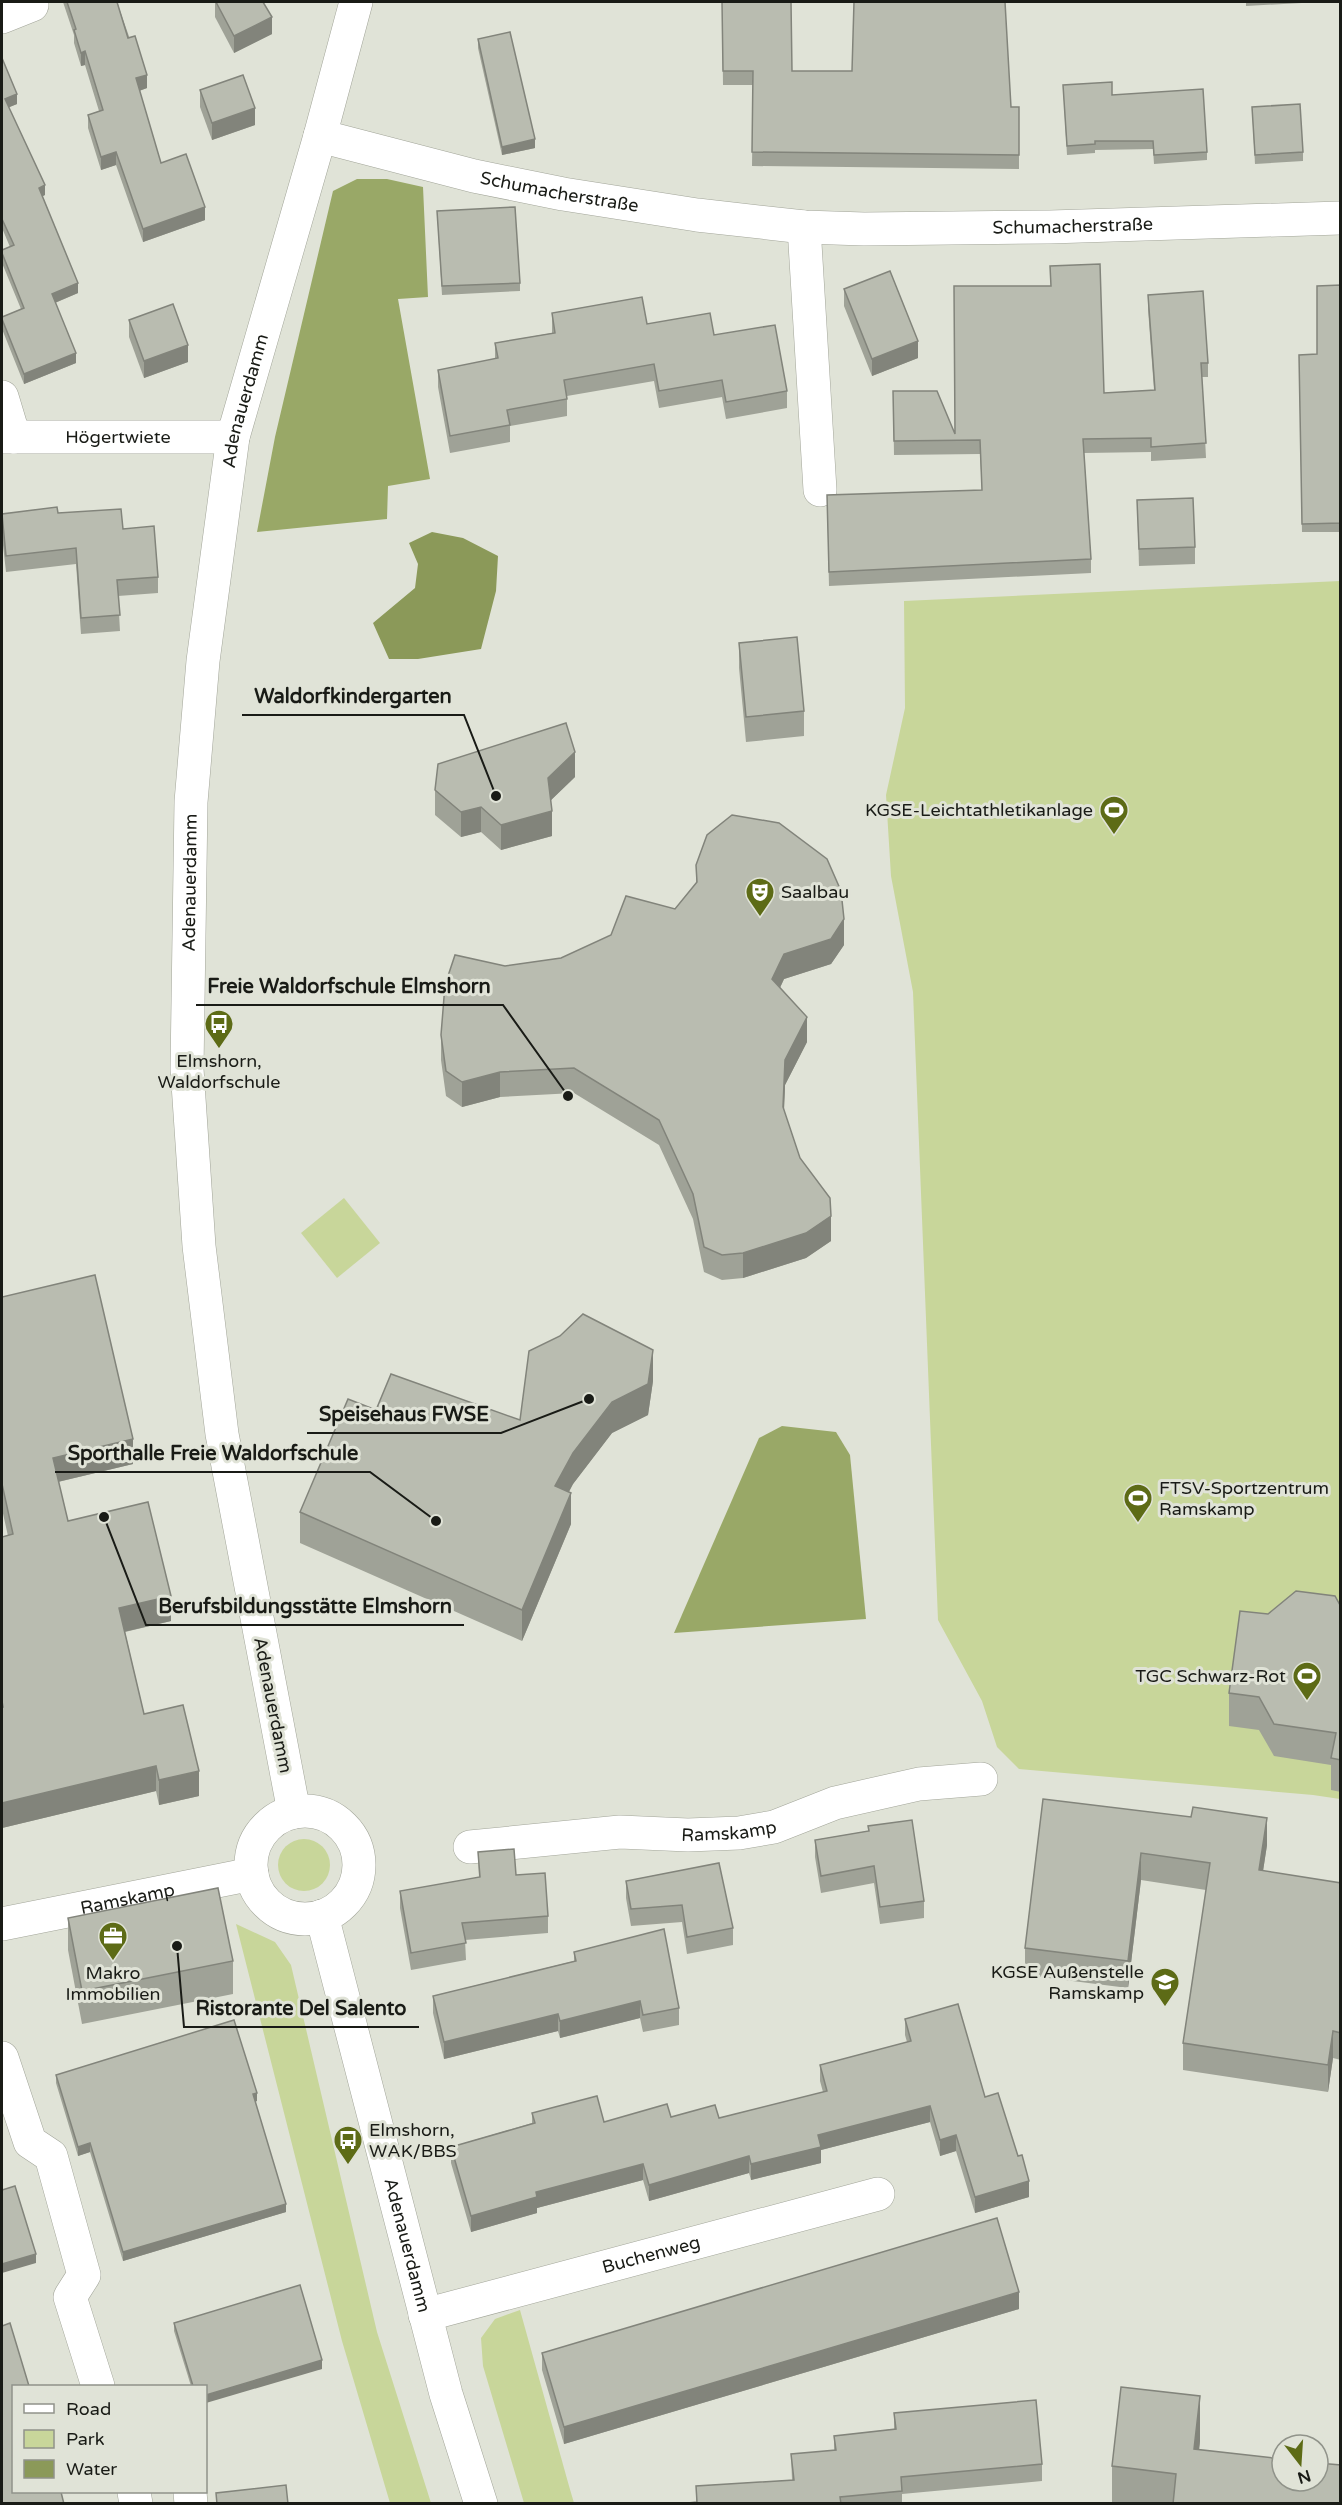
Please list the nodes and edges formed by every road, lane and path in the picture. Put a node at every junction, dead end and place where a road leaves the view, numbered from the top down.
1 (32, 2) edge
2 (356, 2) edge
3 (2, 17) edge
4 (320, 136) junction
5 (1341, 218) edge
6 (804, 226) junction
7 (2, 397) edge
8 (8, 437) edge
9 (233, 438) junction
10 (820, 490) dead end
11 (981, 1779) dead end
12 (294, 1812) junction
13 (470, 1846) dead end
14 (252, 1874) junction
15 (322, 1916) junction
16 (2, 1924) edge
17 (2, 2058) edge
18 (878, 2194) dead end
19 (425, 2316) junction
20 (98, 2385) edge
21 (481, 2504) edge

1 - 3 street
2 - 4 street, Adenauerdamm
4 - 6 street, Schumacherstraße
4 - 9 street, Adenauerdamm
5 - 6 street, Schumacherstraße
6 - 10 street
7 - 8 street
8 - 9 street, Högertwiete
9 - 12 street, Adenauerdamm
11 - 13 street, Ramskamp
12 - 14 street
12 - 15 street
14 - 15 street
14 - 16 street, Ramskamp
15 - 19 street, Adenauerdamm
17 - 20 street
18 - 19 street, Buchenweg
19 - 21 street, Adenauerdamm

